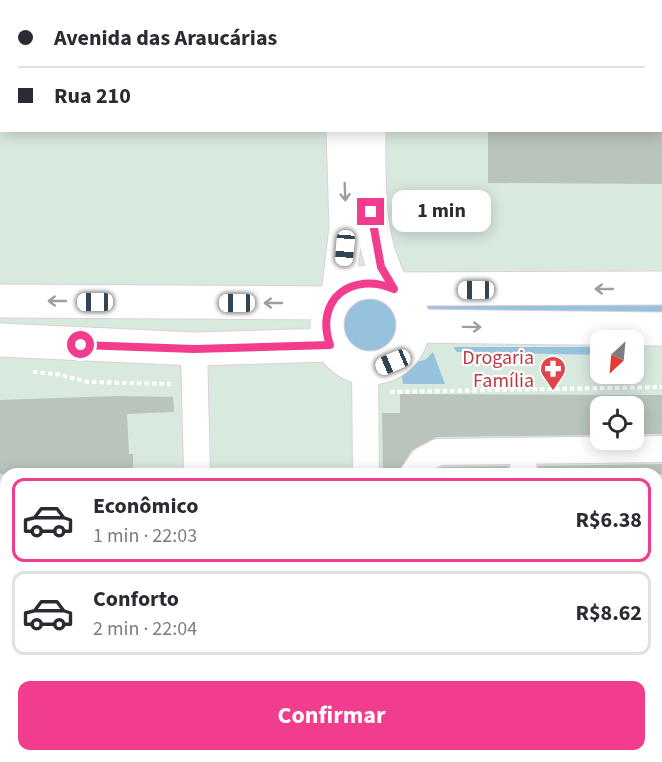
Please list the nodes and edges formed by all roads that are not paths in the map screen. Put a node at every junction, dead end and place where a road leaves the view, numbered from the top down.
1 (343, 132) edge
2 (369, 132) edge
3 (662, 288) edge
4 (394, 289) junction
5 (335, 299) junction
6 (0, 301) edge
7 (414, 326) junction
8 (662, 329) edge
9 (0, 340) edge
10 (330, 345) junction
11 (194, 349) junction
12 (365, 381) junction
13 (662, 449) edge
14 (515, 463) edge
15 (197, 468) edge
16 (366, 468) edge
17 (417, 468) edge

1 -> 5 main road
2 - 4 main road
3 -> 4 main road
4 - 5 main road
4 - 7 main road
5 -> 6 main road
5 - 10 main road
7 -> 8 main road
7 - 12 main road
9 - 11 main road
10 - 11 main road
10 - 12 main road
11 - 15 street
12 - 16 street
13 - 14 street
14 - 17 street

